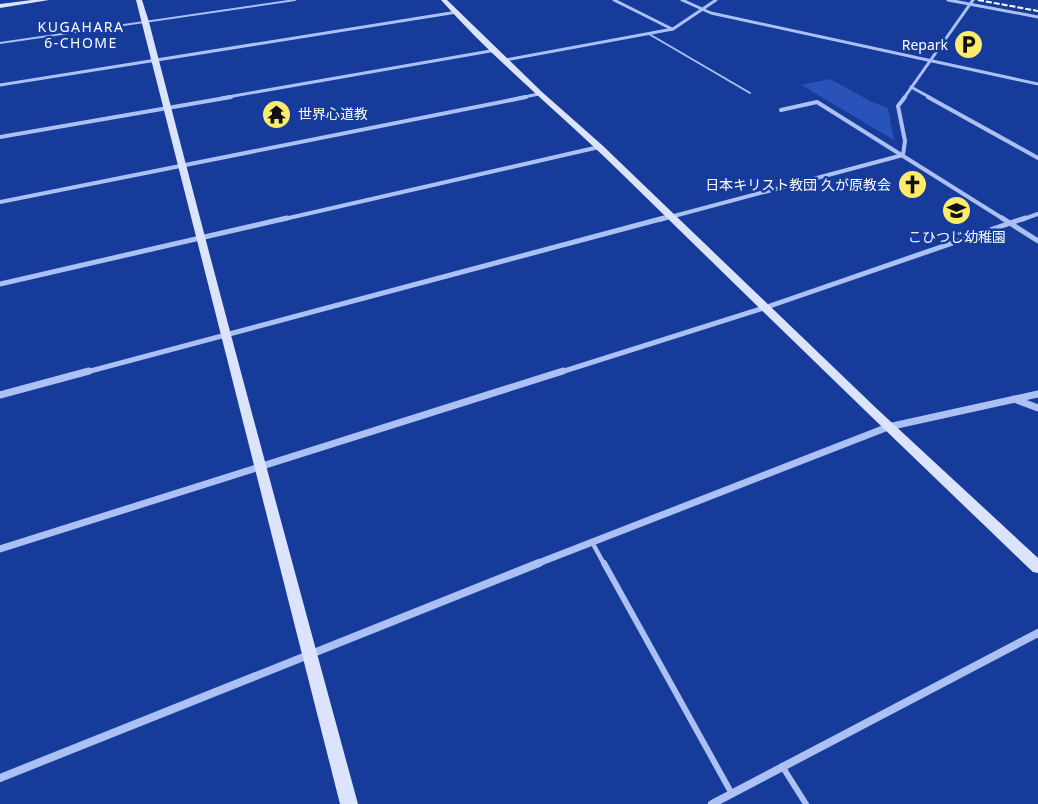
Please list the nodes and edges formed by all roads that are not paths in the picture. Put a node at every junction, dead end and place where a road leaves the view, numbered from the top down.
1 (46, 0) edge
2 (139, 0) edge
3 (295, 0) edge
4 (444, 0) edge
5 (614, 0) edge
6 (682, 0) edge
7 (716, 0) edge
8 (948, 0) edge
9 (973, 0) edge
10 (970, 4) junction
11 (0, 6) edge
12 (703, 9) junction
13 (457, 12) junction
14 (1038, 17) edge
15 (146, 22) junction
16 (672, 29) junction
17 (649, 34) junction
18 (0, 43) edge
19 (496, 50) junction
20 (155, 60) junction
21 (506, 60) junction
22 (931, 60) junction
23 (1038, 84) edge
24 (0, 85) edge
25 (911, 87) junction
26 (750, 93) dead end
27 (539, 94) junction
28 (166, 106) junction
29 (781, 110) dead end
30 (0, 137) edge
31 (599, 147) junction
32 (903, 155) junction
33 (1038, 158) edge
34 (181, 166) junction
35 (0, 202) edge
36 (1038, 214) edge
37 (670, 217) junction
38 (1011, 224) junction
39 (200, 238) junction
40 (1038, 241) edge
41 (0, 284) edge
42 (764, 308) junction
43 (227, 334) junction
44 (1038, 394) edge
45 (0, 395) edge
46 (1014, 399) junction
47 (1038, 408) edge
48 (888, 427) junction
49 (260, 468) junction
50 (592, 542) junction
51 (0, 549) edge
52 (1038, 567) edge
53 (1038, 633) edge
54 (310, 655) junction
55 (782, 766) junction
56 (0, 778) edge
57 (732, 794) junction
58 (349, 804) edge
59 (712, 804) edge
60 (806, 804) edge

1 - 11 street
2 - 15 street
3 - 15 lane
4 - 13 street
5 - 16 street
6 - 12 street
7 - 12 street
8 - 10 street
9 - 10 street
10 - 14 street
10 - 22 street
12 - 16 street
12 - 22 street
13 - 19 street
13 - 20 street
15 - 18 lane
15 - 20 street
16 - 17 street
17 - 21 street
17 - 26 lane
19 - 21 street
19 - 28 street
20 - 24 street
20 - 28 street
21 - 27 street
22 - 23 street
22 - 25 street
25 - 32 street
25 - 33 street
27 - 31 street
27 - 34 street
28 - 30 street
28 - 34 street
29 - 32 street
31 - 37 street
31 - 39 street
32 - 37 street
32 - 38 street
34 - 35 street
34 - 39 street
36 - 38 street
37 - 42 street
37 - 43 street
38 - 40 street
38 - 42 street
39 - 41 street
39 - 43 street
42 - 48 street
42 - 49 street
43 - 45 street
43 - 49 street
44 - 46 street
46 - 47 street
46 - 48 street
48 - 50 street
48 - 52 street
49 - 51 street
49 - 54 street
50 - 54 street
50 - 57 lane
53 - 55 street
54 - 56 street
54 - 58 street
55 - 57 street
55 - 60 lane
57 - 59 street

